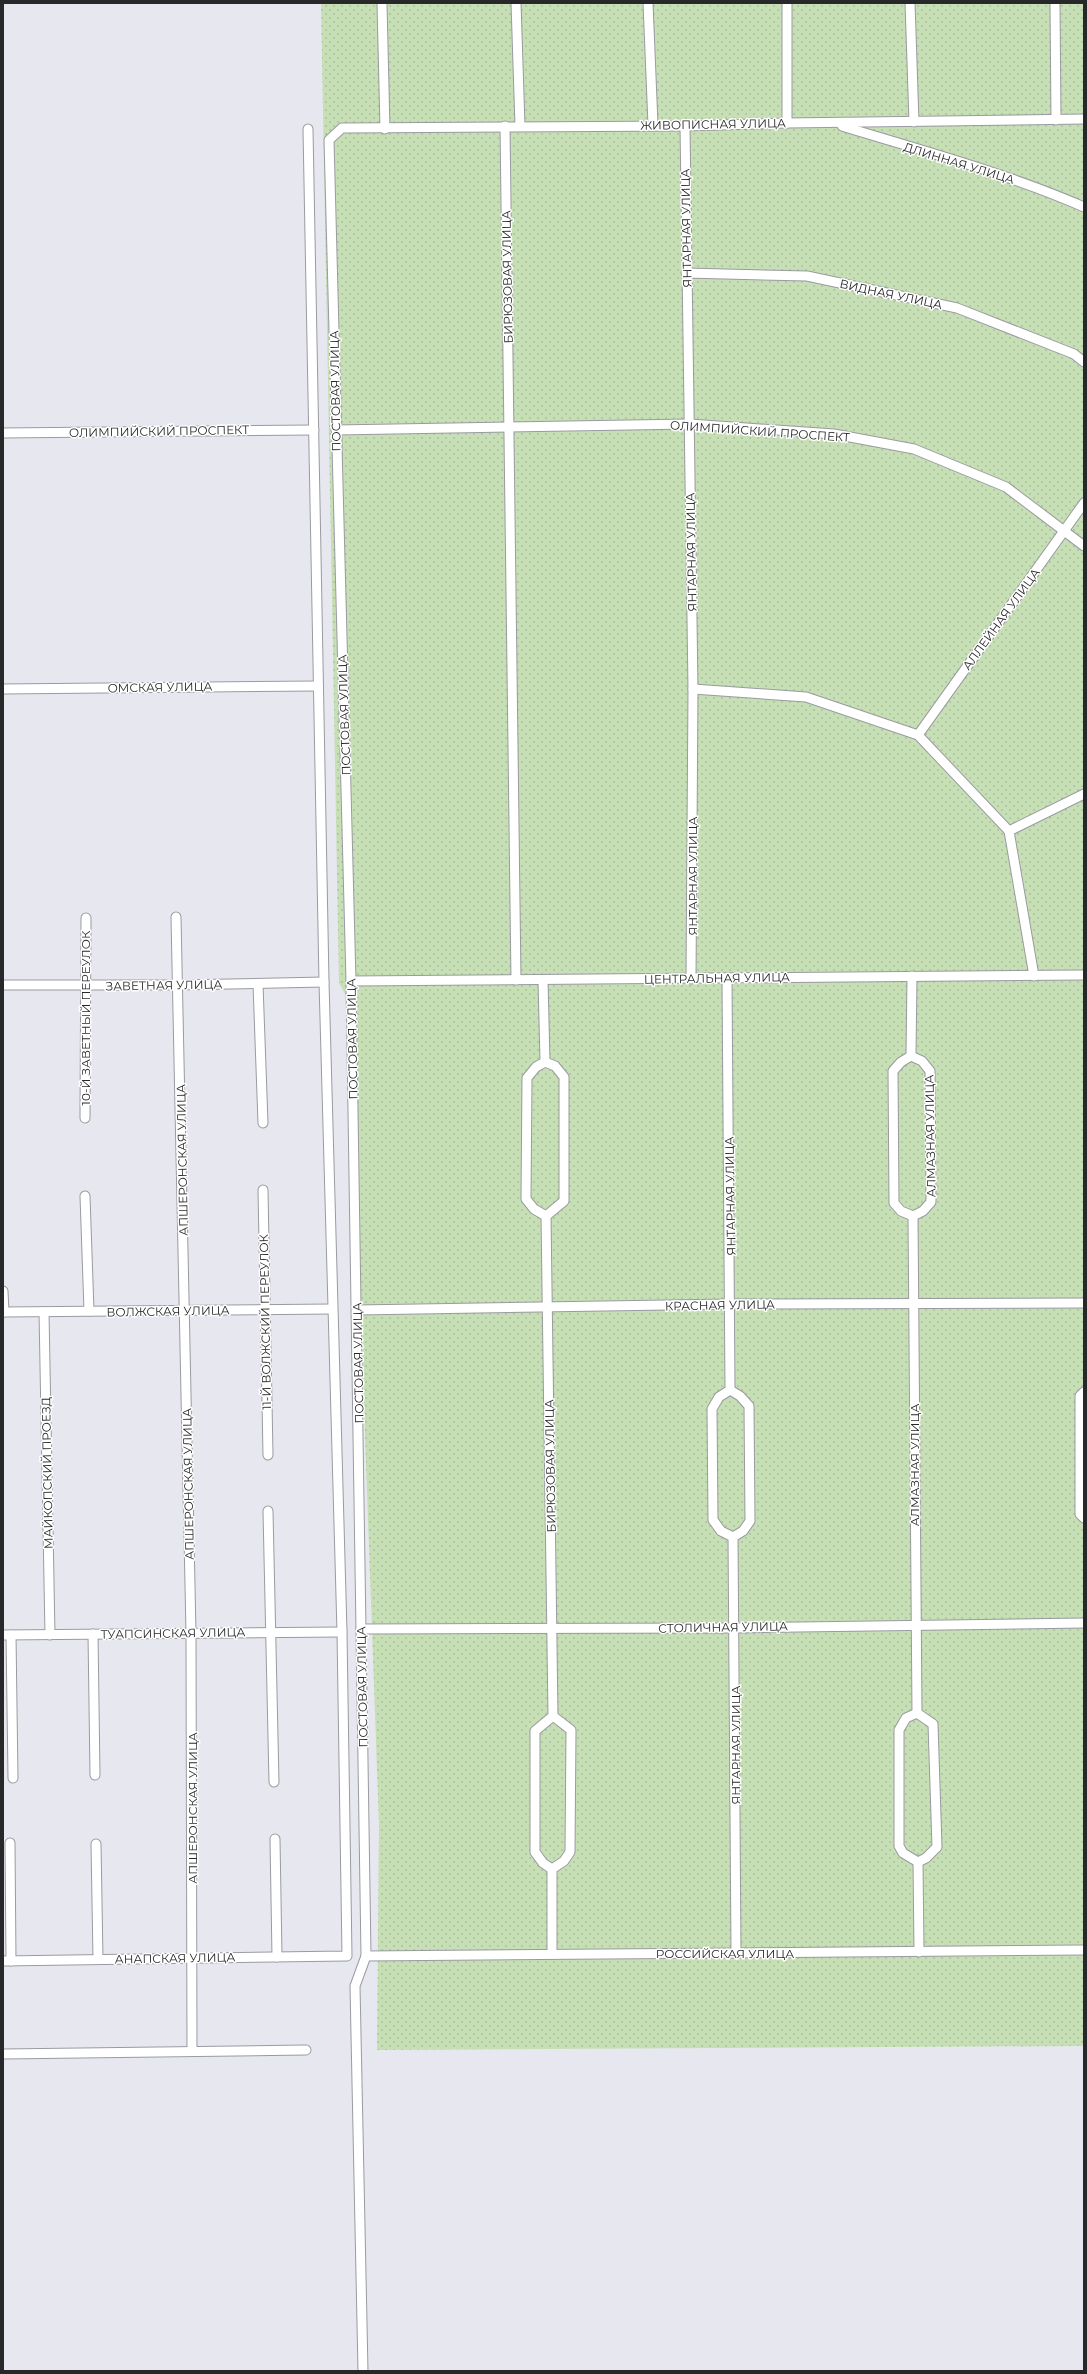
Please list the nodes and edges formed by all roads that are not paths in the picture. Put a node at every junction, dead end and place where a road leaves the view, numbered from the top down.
1 (516, 3) edge
2 (648, 3) edge
3 (787, 3) edge
4 (910, 3) edge
5 (1055, 3) edge
6 (382, 4) edge
7 (1084, 119) edge
8 (1056, 120) junction
9 (914, 122) junction
10 (787, 123) junction
11 (833, 123) junction
12 (653, 125) junction
13 (505, 126) junction
14 (520, 126) junction
15 (685, 126) junction
16 (342, 128) joint
17 (308, 129) dead end
18 (385, 129) junction
19 (1084, 207) edge
20 (686, 273) junction
21 (1084, 362) edge
22 (690, 424) junction
23 (508, 428) junction
24 (314, 430) junction
25 (336, 430) junction
26 (3, 433) edge
27 (1084, 503) edge
28 (1065, 532) junction
29 (1084, 546) edge
30 (318, 686) junction
31 (3, 689) edge
32 (693, 689) junction
33 (918, 735) junction
34 (1084, 794) edge
35 (1009, 832) junction
36 (176, 917) dead end
37 (86, 918) dead end
38 (1084, 975) edge
39 (912, 976) junction
40 (1034, 976) junction
41 (691, 978) junction
42 (727, 978) junction
43 (516, 980) junction
44 (542, 980) junction
45 (351, 981) junction
46 (324, 982) junction
47 (258, 984) junction
48 (3, 986) edge
49 (87, 986) junction
50 (178, 986) junction
51 (911, 1056) junction
52 (545, 1062) junction
53 (85, 1118) dead end
54 (263, 1123) dead end
55 (263, 1190) dead end
56 (85, 1196) dead end
57 (546, 1216) junction
58 (913, 1216) junction
59 (3, 1291) edge
60 (1084, 1303) edge
61 (731, 1304) junction
62 (914, 1305) junction
63 (548, 1308) junction
64 (332, 1309) junction
65 (185, 1310) junction
66 (264, 1310) junction
67 (357, 1310) junction
68 (89, 1311) junction
69 (3, 1312) edge
70 (44, 1312) junction
71 (730, 1390) junction
72 (1084, 1392) edge
73 (268, 1455) dead end
74 (268, 1511) dead end
75 (1084, 1518) edge
76 (733, 1537) junction
77 (1084, 1623) edge
78 (915, 1625) junction
79 (734, 1628) junction
80 (361, 1629) junction
81 (552, 1629) junction
82 (270, 1632) junction
83 (342, 1632) junction
84 (191, 1633) junction
85 (93, 1634) junction
86 (7, 1635) edge
87 (50, 1635) junction
88 (917, 1713) junction
89 (554, 1716) junction
90 (95, 1774) dead end
91 (13, 1778) dead end
92 (274, 1782) dead end
93 (275, 1839) dead end
94 (10, 1843) dead end
95 (96, 1844) dead end
96 (918, 1862) junction
97 (552, 1869) junction
98 (1084, 1950) edge
99 (919, 1952) junction
100 (736, 1953) junction
101 (552, 1954) junction
102 (347, 1956) joint
103 (366, 1956) junction
104 (277, 1957) junction
105 (192, 1958) junction
106 (98, 1959) junction
107 (7, 1961) edge
108 (306, 2050) dead end
109 (192, 2051) junction
110 (3, 2054) edge
111 (363, 2371) edge

1 - 14 street
2 - 12 street
3 - 10 street
4 - 9 street
5 - 8 street
6 - 18 street
7 - 8 street, ЖИВОПИСНАЯ УЛИЦА
8 - 9 street, ЖИВОПИСНАЯ УЛИЦА
9 - 11 street, ЖИВОПИСНАЯ УЛИЦА
10 - 11 street, ЖИВОПИСНАЯ УЛИЦА
10 - 15 street, ЖИВОПИСНАЯ УЛИЦА
11 - 19 street, ДЛИННАЯ УЛИЦА
12 - 14 street, ЖИВОПИСНАЯ УЛИЦА
12 - 15 street, ЖИВОПИСНАЯ УЛИЦА
13 - 14 street, ЖИВОПИСНАЯ УЛИЦА
13 - 18 street, ЖИВОПИСНАЯ УЛИЦА
13 - 23 street, БИРЮЗОВАЯ УЛИЦА
15 - 20 street, ЯНТАРНАЯ УЛИЦА
16 - 18 street, ЖИВОПИСНАЯ УЛИЦА
16 - 25 street, ПОСТОВАЯ УЛИЦА
17 - 24 street, ПОСТОВАЯ УЛИЦА
20 - 21 street, ВИДНАЯ УЛИЦА
20 - 22 street, ЯНТАРНАЯ УЛИЦА
22 - 23 street, ОЛИМПИЙСКИЙ ПРОСПЕКТ
22 - 28 street, ОЛИМПИЙСКИЙ ПРОСПЕКТ
22 - 32 street, ЯНТАРНАЯ УЛИЦА
23 - 25 street, ОЛИМПИЙСКИЙ ПРОСПЕКТ
23 - 43 street, БИРЮЗОВАЯ УЛИЦА
24 - 26 street, ОЛИМПИЙСКИЙ ПРОСПЕКТ
24 - 30 street, ПОСТОВАЯ УЛИЦА
25 - 45 street, ПОСТОВАЯ УЛИЦА
27 - 28 street, АЛЛЕЙНАЯ УЛИЦА
28 - 29 street, ОЛИМПИЙСКИЙ ПРОСПЕКТ
28 - 33 street, АЛЛЕЙНАЯ УЛИЦА
30 - 31 street, ОМСКАЯ УЛИЦА
30 - 46 street, ПОСТОВАЯ УЛИЦА
32 - 33 street
32 - 41 street, ЯНТАРНАЯ УЛИЦА
33 - 35 street
34 - 35 street
35 - 40 street
36 - 50 street, АПШЕРОНСКАЯ УЛИЦА
37 - 49 street, 10-Й ЗАВЕТНЫЙ ПЕРЕУЛОК
38 - 40 street, ЦЕНТРАЛЬНАЯ УЛИЦА
39 - 40 street, ЦЕНТРАЛЬНАЯ УЛИЦА
39 - 42 street, ЦЕНТРАЛЬНАЯ УЛИЦА
39 - 51 street
41 - 42 street, ЦЕНТРАЛЬНАЯ УЛИЦА
41 - 44 street, ЦЕНТРАЛЬНАЯ УЛИЦА
42 - 61 street, ЯНТАРНАЯ УЛИЦА
43 - 44 street, ЦЕНТРАЛЬНАЯ УЛИЦА
43 - 45 street, ЦЕНТРАЛЬНАЯ УЛИЦА
44 - 52 street
45 - 67 street, ПОСТОВАЯ УЛИЦА
46 - 47 street, ЗАВЕТНАЯ УЛИЦА
46 - 64 street, ПОСТОВАЯ УЛИЦА
47 - 50 street, ЗАВЕТНАЯ УЛИЦА
47 - 54 street
48 - 49 street, ЗАВЕТНАЯ УЛИЦА
49 - 50 street, ЗАВЕТНАЯ УЛИЦА
49 - 53 street, 10-Й ЗАВЕТНЫЙ ПЕРЕУЛОК
50 - 65 street, АПШЕРОНСКАЯ УЛИЦА
51 - 58 street, АЛМАЗНАЯ УЛИЦА
51 - 58 street
52 - 57 street
52 - 57 street
55 - 66 street, 11-Й ВОЛЖСКИЙ ПЕРЕУЛОК
56 - 68 street
57 - 63 street, БИРЮЗОВАЯ УЛИЦА
58 - 62 street, АЛМАЗНАЯ УЛИЦА
59 - 69 street
60 - 62 street, КРАСНАЯ УЛИЦА
61 - 62 street, КРАСНАЯ УЛИЦА
61 - 63 street, КРАСНАЯ УЛИЦА
61 - 71 street, ЯНТАРНАЯ УЛИЦА
62 - 78 street, АЛМАЗНАЯ УЛИЦА
63 - 67 street, КРАСНАЯ УЛИЦА
63 - 81 street, БИРЮЗОВАЯ УЛИЦА
64 - 66 street, ВОЛЖСКАЯ УЛИЦА
64 - 83 street, ПОСТОВАЯ УЛИЦА
65 - 66 street, ВОЛЖСКАЯ УЛИЦА
65 - 68 street, ВОЛЖСКАЯ УЛИЦА
65 - 84 street, АПШЕРОНСКАЯ УЛИЦА
66 - 73 street, 11-Й ВОЛЖСКИЙ ПЕРЕУЛОК
67 - 80 street, ПОСТОВАЯ УЛИЦА
68 - 70 street, ВОЛЖСКАЯ УЛИЦА
69 - 70 street, ВОЛЖСКАЯ УЛИЦА
70 - 87 street, МАЙКОПСКИЙ ПРОЕЗД
71 - 76 street
71 - 76 street
72 - 75 street
74 - 82 street
76 - 79 street, ЯНТАРНАЯ УЛИЦА
77 - 78 street, СТОЛИЧНАЯ УЛИЦА
78 - 79 street, СТОЛИЧНАЯ УЛИЦА
78 - 88 street, АЛМАЗНАЯ УЛИЦА
79 - 81 street, СТОЛИЧНАЯ УЛИЦА
79 - 100 street, ЯНТАРНАЯ УЛИЦА
80 - 81 street, СТОЛИЧНАЯ УЛИЦА
80 - 103 street, ПОСТОВАЯ УЛИЦА
81 - 89 street, БИРЮЗОВАЯ УЛИЦА
82 - 83 street, ТУАПСИНСКАЯ УЛИЦА
82 - 84 street, ТУАПСИНСКАЯ УЛИЦА
82 - 92 street
83 - 102 street, ПОСТОВАЯ УЛИЦА
84 - 85 street, ТУАПСИНСКАЯ УЛИЦА
84 - 105 street, АПШЕРОНСКАЯ УЛИЦА
85 - 87 street, ТУАПСИНСКАЯ УЛИЦА
85 - 90 street
86 - 87 street, ТУАПСИНСКАЯ УЛИЦА
86 - 91 street
88 - 96 street
88 - 96 street
89 - 97 street
89 - 97 street
93 - 104 street
94 - 107 street
95 - 106 street
96 - 99 street
97 - 101 street
98 - 99 street, РОССИЙСКАЯ УЛИЦА
99 - 100 street, РОССИЙСКАЯ УЛИЦА
100 - 101 street, РОССИЙСКАЯ УЛИЦА
101 - 103 street, РОССИЙСКАЯ УЛИЦА
102 - 104 street, АНАПСКАЯ УЛИЦА
103 - 111 street
104 - 105 street, АНАПСКАЯ УЛИЦА
105 - 106 street, АНАПСКАЯ УЛИЦА
105 - 109 street, АПШЕРОНСКАЯ УЛИЦА
106 - 107 street, АНАПСКАЯ УЛИЦА
108 - 109 street
109 - 110 street

